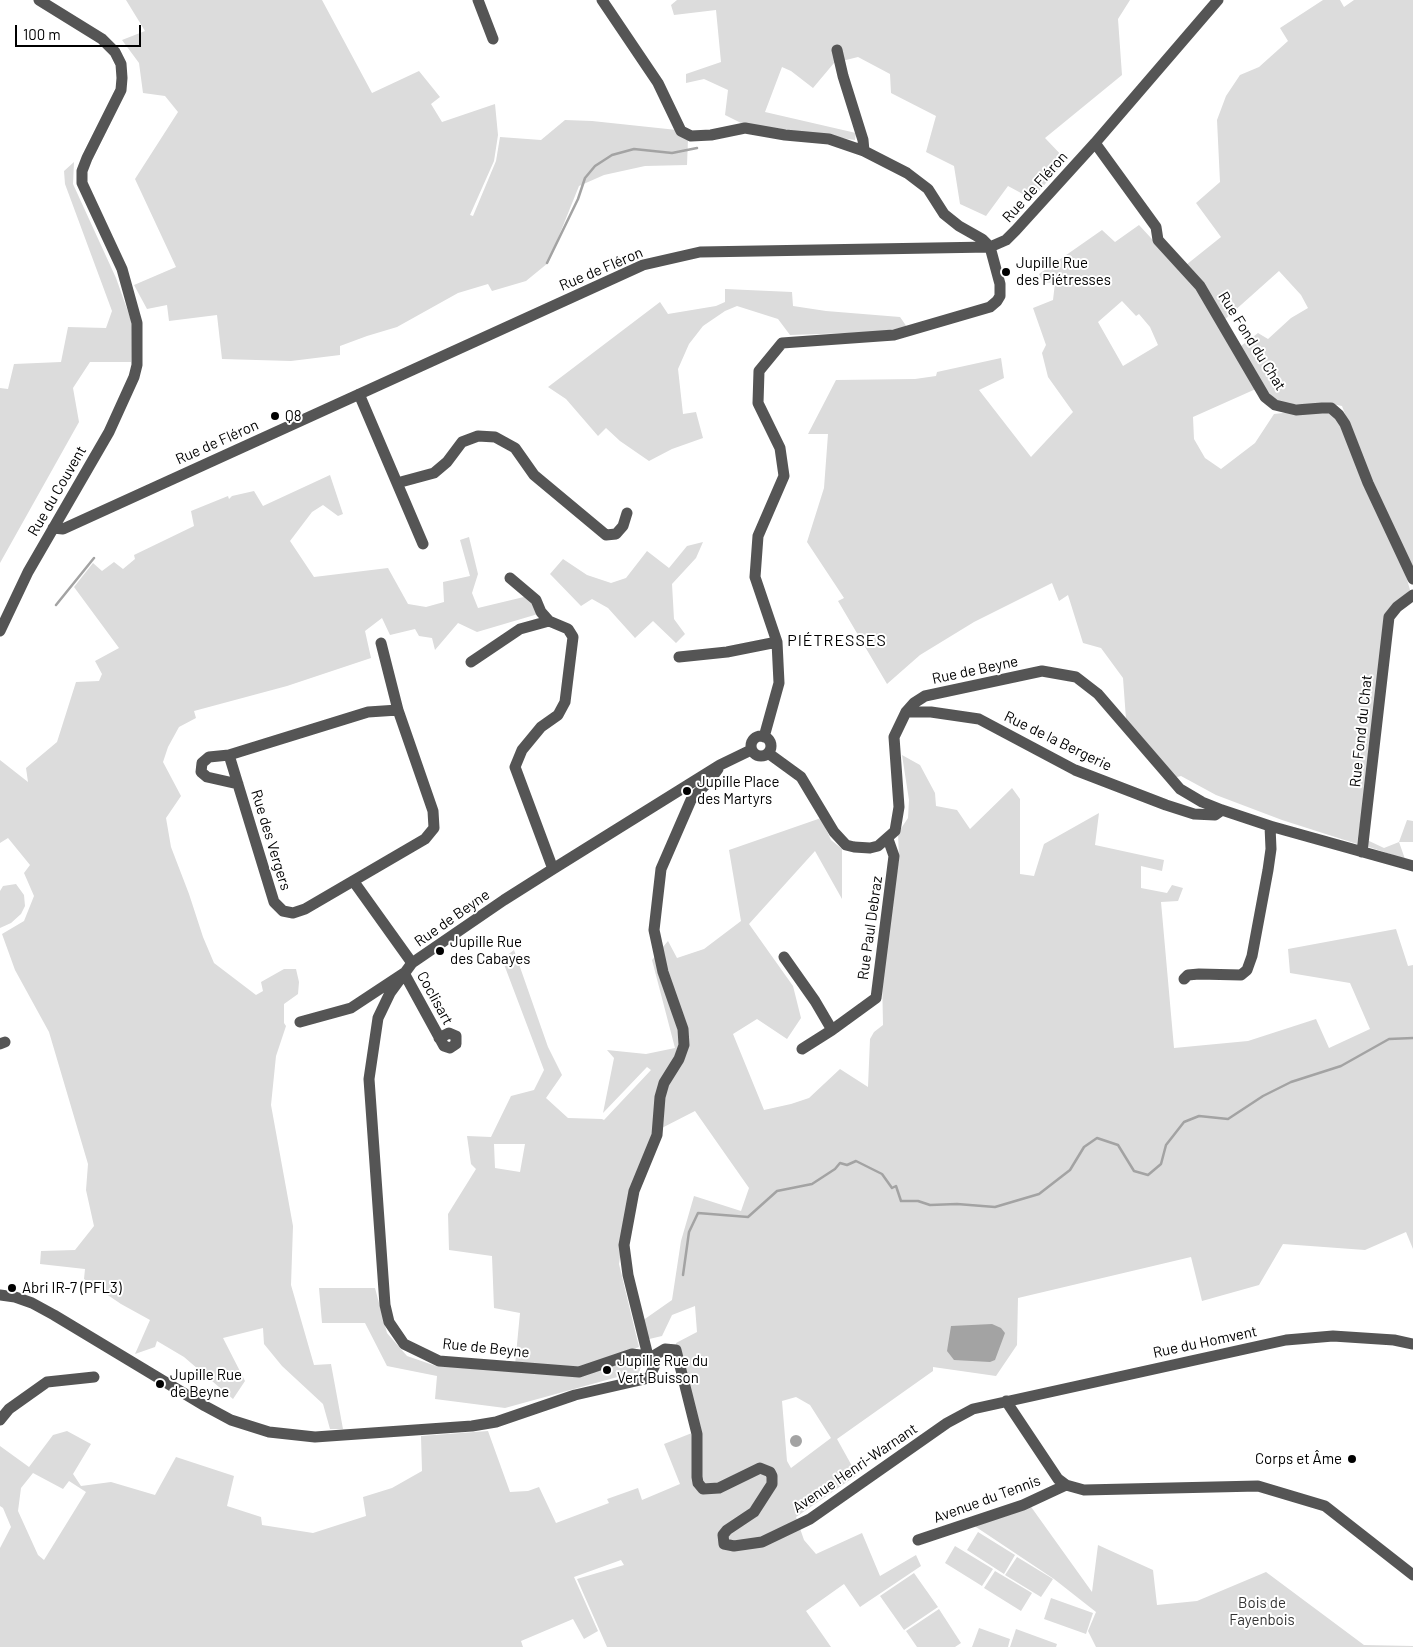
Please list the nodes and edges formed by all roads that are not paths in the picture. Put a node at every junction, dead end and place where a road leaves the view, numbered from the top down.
1 (39, 0) edge
2 (478, 0) edge
3 (602, 0) edge
4 (1218, 0) edge
5 (493, 39) dead end
6 (837, 50) dead end
7 (1095, 143) junction
8 (864, 151) junction
9 (990, 247) junction
10 (359, 394) junction
11 (397, 483) junction
12 (627, 513) dead end
13 (53, 528) junction
14 (423, 544) dead end
15 (510, 578) dead end
16 (1413, 579) edge
17 (1413, 594) edge
18 (549, 621) junction
19 (0, 631) edge
20 (382, 642) dead end
21 (777, 642) junction
22 (679, 657) dead end
23 (472, 662) dead end
24 (398, 710) junction
25 (906, 712) junction
26 (764, 737) junction
27 (751, 750) junction
28 (768, 754) junction
29 (230, 755) junction
30 (720, 765) junction
31 (238, 784) junction
32 (1222, 810) junction
33 (1270, 826) junction
34 (888, 839) junction
35 (1362, 852) junction
36 (1413, 866) edge
37 (553, 869) junction
38 (354, 882) junction
39 (784, 957) dead end
40 (412, 963) junction
41 (404, 973) junction
42 (1184, 980) dead end
43 (300, 1022) dead end
44 (832, 1030) junction
45 (439, 1038) dead end
46 (802, 1049) dead end
47 (0, 1295) edge
48 (1413, 1344) edge
49 (649, 1357) junction
50 (94, 1377) dead end
51 (1006, 1402) junction
52 (1, 1417) edge
53 (1066, 1485) junction
54 (918, 1540) dead end
55 (1413, 1575) edge

1 - 13 street, Rue du Couvent
2 - 5 street
3 - 8 street
4 - 7 street, Rue de Fléron
6 - 8 street
7 - 9 street, Rue de Fléron
7 - 16 street, Rue Fond du Chat
8 - 9 street
9 - 10 street, Rue de Fléron
9 - 21 street
10 - 11 street
10 - 13 street, Rue de Fléron
11 - 12 street
11 - 14 street
13 - 19 street, Rue du Couvent
15 - 18 street
17 - 35 street, Rue Fond du Chat
18 - 23 street
18 - 37 street
20 - 24 street, Rue des Vergers
21 - 22 street
21 - 26 street
24 - 29 street, Rue des Vergers
24 - 38 street, Rue des Vergers
25 - 32 street, Rue de la Bergerie
25 - 32 street, Rue de Beyne
25 - 34 street, Rue de Beyne
26 - 27 street
26 - 28 street
27 - 28 street
27 - 30 street, Rue de Beyne
28 - 34 street
29 - 31 street, Rue des Vergers
29 - 31 street, Rue des Vergers
30 - 37 street, Rue de Beyne
30 - 49 street
31 - 38 street, Rue des Vergers
32 - 33 street, Rue de Beyne
33 - 35 street, Rue de Beyne
33 - 42 street
34 - 44 street, Rue Paul Debraz
35 - 36 street, Rue de Beyne
37 - 40 street, Rue de Beyne
38 - 40 street
39 - 44 street
40 - 41 street, Rue de Beyne
41 - 43 street
41 - 45 street, Coclisart
41 - 49 street, Rue de Beyne
44 - 46 street, Rue Paul Debraz
47 - 49 street
48 - 51 street, Rue du Homvent
49 - 51 street, Avenue Henri-Warnant
50 - 52 street
51 - 53 street
53 - 54 street, Avenue du Tennis
53 - 55 street

